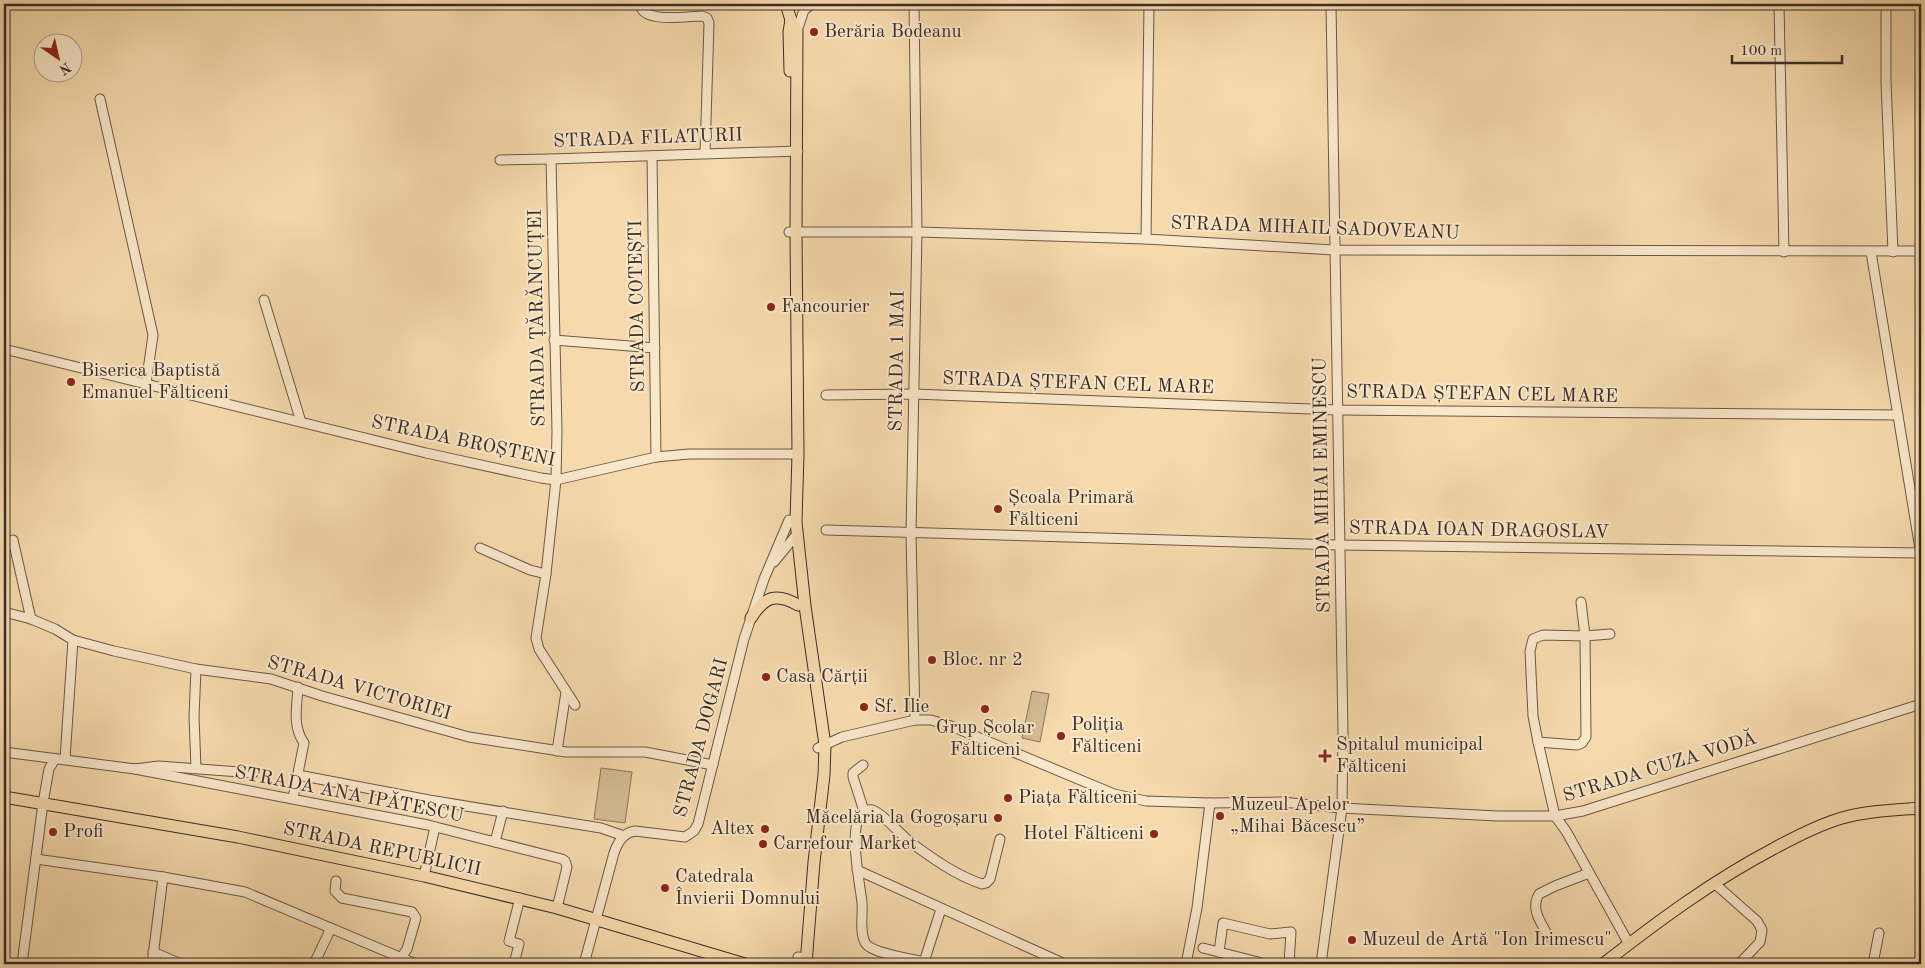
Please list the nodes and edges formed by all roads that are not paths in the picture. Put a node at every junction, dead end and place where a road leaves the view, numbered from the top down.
1 (640, 4) edge
2 (786, 4) edge
3 (812, 4) edge
4 (914, 4) edge
5 (1150, 4) edge
6 (1332, 4) edge
7 (1780, 4) edge
8 (1886, 4) edge
9 (791, 20) junction
10 (797, 31) junction
11 (100, 99) dead end
12 (794, 151) junction
13 (705, 153) junction
14 (652, 156) junction
15 (551, 159) junction
16 (500, 160) dead end
17 (793, 232) junction
18 (917, 232) junction
19 (1146, 239) junction
20 (1334, 250) junction
21 (1921, 251) edge
22 (1784, 252) junction
23 (1871, 252) junction
24 (1893, 252) junction
25 (264, 300) dead end
26 (554, 340) junction
27 (4, 348) edge
28 (655, 348) junction
29 (146, 384) junction
30 (913, 394) junction
31 (826, 395) dead end
32 (1339, 410) junction
33 (1898, 416) junction
34 (301, 422) junction
35 (795, 454) junction
36 (656, 457) junction
37 (556, 478) junction
38 (792, 521) junction
39 (826, 530) dead end
40 (910, 532) junction
41 (794, 538) junction
42 (13, 540) dead end
43 (1340, 545) junction
44 (480, 548) dead end
45 (1921, 554) edge
46 (769, 568) junction
47 (546, 574) junction
48 (1581, 602) dead end
49 (798, 605) junction
50 (4, 612) edge
51 (751, 618) junction
52 (31, 619) junction
53 (1610, 634) dead end
54 (1585, 636) junction
55 (73, 640) junction
56 (196, 669) junction
57 (298, 687) junction
58 (566, 692) junction
59 (1921, 704) edge
60 (575, 705) dead end
61 (915, 720) junction
62 (1538, 742) junction
63 (822, 746) junction
64 (557, 751) junction
65 (4, 752) edge
66 (55, 759) junction
67 (65, 759) junction
68 (713, 765) junction
69 (863, 765) dead end
70 (196, 768) junction
71 (135, 769) junction
72 (253, 774) dead end
73 (298, 775) junction
74 (4, 797) edge
75 (293, 798) junction
76 (44, 803) junction
77 (1210, 803) junction
78 (1342, 808) junction
79 (1921, 808) edge
80 (503, 811) junction
81 (864, 811) junction
82 (1555, 816) junction
83 (435, 827) junction
84 (624, 836) junction
85 (1000, 840) dead end
86 (495, 842) junction
87 (36, 859) junction
88 (857, 870) junction
89 (1589, 873) junction
90 (424, 876) junction
91 (163, 878) junction
92 (336, 881) dead end
93 (1714, 883) junction
94 (520, 898) junction
95 (557, 908) junction
96 (942, 909) junction
97 (595, 919) junction
98 (331, 928) junction
99 (1878, 933) dead end
100 (1548, 936) dead end
101 (1629, 944) junction
102 (1203, 948) dead end
103 (153, 952) junction
104 (1220, 952) junction
105 (398, 961) edge
106 (804, 962) edge
107 (22, 964) edge
108 (152, 964) edge
109 (181, 964) edge
110 (314, 964) edge
111 (416, 964) edge
112 (514, 964) edge
113 (584, 964) edge
114 (745, 964) edge
115 (1065, 964) edge
116 (1186, 964) edge
117 (1266, 964) edge
118 (1289, 964) edge
119 (1322, 964) edge
120 (1603, 964) edge
121 (1739, 964) edge
122 (1873, 964) edge

1 - 13 street
2 - 9 main road
3 - 10 street
4 - 18 street, STRADA 1 MAI
5 - 19 street
6 - 20 street, STRADA MIHAI EMINESCU
7 - 22 street
8 - 24 street
9 - 10 main road
9 - 12 main road
10 - 12 main road
11 - 29 street
12 - 13 street, STRADA FILATURII
12 - 17 main road
13 - 14 street, STRADA FILATURII
14 - 15 street, STRADA FILATURII
14 - 28 street, STRADA COTEȘTI
15 - 16 street, STRADA FILATURII
15 - 26 street, STRADA ȚĂRĂNCUȚEI
17 - 18 street, STRADA MIHAIL SADOVEANU
17 - 35 main road
18 - 19 street, STRADA MIHAIL SADOVEANU
18 - 30 street, STRADA 1 MAI
19 - 20 street, STRADA MIHAIL SADOVEANU
20 - 22 street, STRADA MIHAIL SADOVEANU
20 - 32 street, STRADA MIHAI EMINESCU
21 - 24 street, STRADA MIHAIL SADOVEANU
22 - 23 street, STRADA MIHAIL SADOVEANU
23 - 24 street, STRADA MIHAIL SADOVEANU
23 - 33 street
25 - 34 street
26 - 28 street
26 - 37 street, STRADA ȚĂRĂNCUȚEI
27 - 29 street, STRADA BROȘTENI
28 - 36 street, STRADA COTEȘTI
29 - 34 street, STRADA BROȘTENI
30 - 31 street, STRADA ȘTEFAN CEL MARE
30 - 32 street, STRADA ȘTEFAN CEL MARE
30 - 40 street, STRADA 1 MAI
32 - 33 street, STRADA ȘTEFAN CEL MARE
32 - 43 street, STRADA MIHAI EMINESCU
33 - 45 street
34 - 37 street, STRADA BROȘTENI
35 - 36 street, STRADA BROȘTENI
35 - 38 main road
36 - 37 street, STRADA BROȘTENI
37 - 47 street, STRADA ȚĂRĂNCUȚEI
38 - 41 main road
38 - 46 street, STRADA DOGARI
39 - 40 street, STRADA IOAN DRAGOSLAV
40 - 43 street, STRADA IOAN DRAGOSLAV
40 - 61 street, STRADA 1 MAI
41 - 46 street, STRADA DOGARI
41 - 49 main road
41 - 63 main road
42 - 52 street
43 - 45 street, STRADA IOAN DRAGOSLAV
43 - 78 street, STRADA MIHAI EMINESCU
44 - 47 street
46 - 51 street, STRADA DOGARI
47 - 58 street, STRADA ȚĂRĂNCUȚEI
48 - 54 street
49 - 51 main road
49 - 63 main road
50 - 52 street, STRADA VICTORIEI
51 - 68 street, STRADA DOGARI
52 - 55 street, STRADA VICTORIEI
53 - 54 street
54 - 62 street
54 - 62 street
55 - 56 street, STRADA VICTORIEI
55 - 67 street
56 - 57 street, STRADA VICTORIEI
56 - 70 street
57 - 64 street, STRADA VICTORIEI
57 - 73 street
58 - 60 street, STRADA ȚĂRĂNCUȚEI
58 - 64 street
59 - 82 street, STRADA CUZA VODĂ
61 - 63 street, STRADA CUZA VODĂ
61 - 77 street, STRADA CUZA VODĂ
62 - 82 street
63 - 106 main road
64 - 68 street, STRADA VICTORIEI
65 - 66 street, STRADA ANA IPĂTESCU
66 - 67 street, STRADA ANA IPĂTESCU
66 - 76 street
67 - 71 street, STRADA ANA IPĂTESCU
68 - 84 street, STRADA DOGARI
69 - 81 street
70 - 71 street, STRADA ANA IPĂTESCU
70 - 72 street, STRADA ANA IPĂTESCU
71 - 75 street, STRADA ANA IPĂTESCU
73 - 75 street
73 - 80 street
74 - 76 main road, STRADA REPUBLICII
75 - 83 street, STRADA ANA IPĂTESCU
76 - 87 street
76 - 90 main road, STRADA REPUBLICII
77 - 78 street, STRADA CUZA VODĂ
77 - 116 street
78 - 82 street, STRADA CUZA VODĂ
78 - 119 street, STRADA MIHAI EMINESCU
79 - 93 main road
80 - 84 street
80 - 86 street
81 - 85 street
81 - 88 street
82 - 89 street
83 - 86 street, STRADA ANA IPĂTESCU
83 - 90 street
84 - 97 street
86 - 95 street, STRADA ANA IPĂTESCU
87 - 91 street
87 - 107 street
88 - 96 street
88 - 96 street
89 - 100 street
89 - 101 street
90 - 94 main road, STRADA REPUBLICII
91 - 98 street
91 - 103 street
92 - 105 street
93 - 101 main road
93 - 121 street
94 - 95 main road, STRADA REPUBLICII
94 - 112 street
95 - 97 main road, STRADA REPUBLICII
96 - 115 street
97 - 113 street
97 - 114 main road, STRADA REPUBLICII
98 - 105 street
98 - 110 street
99 - 122 street
101 - 120 main road
102 - 104 street
103 - 108 street
103 - 109 street
104 - 117 street
104 - 118 street
105 - 111 street

